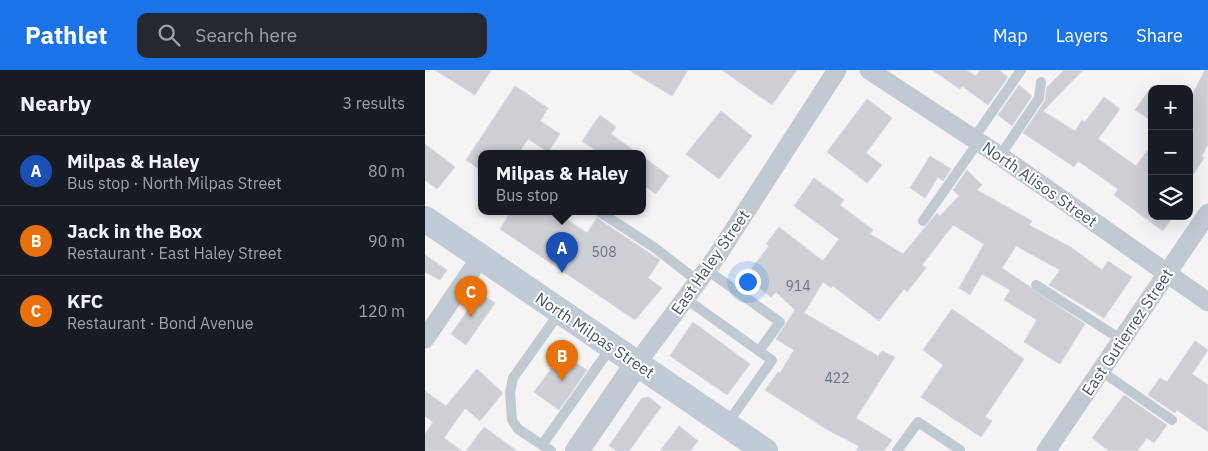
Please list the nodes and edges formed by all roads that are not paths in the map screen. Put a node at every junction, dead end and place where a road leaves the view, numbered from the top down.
1 (837, 70) edge
2 (869, 70) edge
3 (1021, 70) edge
4 (1041, 82) dead end
5 (977, 140) junction
6 (1001, 156) junction
7 (1208, 213) edge
8 (605, 215) edge
9 (425, 219) edge
10 (923, 220) dead end
11 (480, 258) junction
12 (1166, 273) junction
13 (703, 276) junction
14 (1036, 285) dead end
15 (686, 299) junction
16 (1208, 302) edge
17 (560, 311) junction
18 (425, 339) edge
19 (1122, 340) junction
20 (612, 346) junction
21 (759, 351) junction
22 (637, 363) junction
23 (1101, 371) junction
24 (1172, 420) dead end
25 (727, 425) junction
26 (546, 448) edge
27 (577, 451) edge
28 (765, 451) edge
29 (897, 451) edge
30 (960, 451) edge
31 (1046, 451) edge

1 - 13 street, East Haley Street
2 - 5 street, North Alisos Street
3 - 5 lane
4 - 6 lane
5 - 6 street, North Alisos Street
5 - 10 lane
6 - 12 street, North Alisos Street
7 - 12 street, East Gutierrez Street
8 - 13 lane
9 - 11 main road, North Milpas Street
11 - 17 main road, North Milpas Street
11 - 18 street
12 - 16 street, North Alisos Street
12 - 19 street, East Gutierrez Street
13 - 15 street, East Haley Street
13 - 21 lane
14 - 19 lane
15 - 21 lane
15 - 22 street, East Haley Street
17 - 20 main road, North Milpas Street
17 - 26 lane
19 - 23 street, East Gutierrez Street
20 - 22 main road, North Milpas Street
20 - 26 lane
21 - 25 lane
22 - 25 main road, North Milpas Street
22 - 27 street, East Haley Street
23 - 24 lane
23 - 31 street, East Gutierrez Street
25 - 28 main road, North Milpas Street
29 - 30 lane

